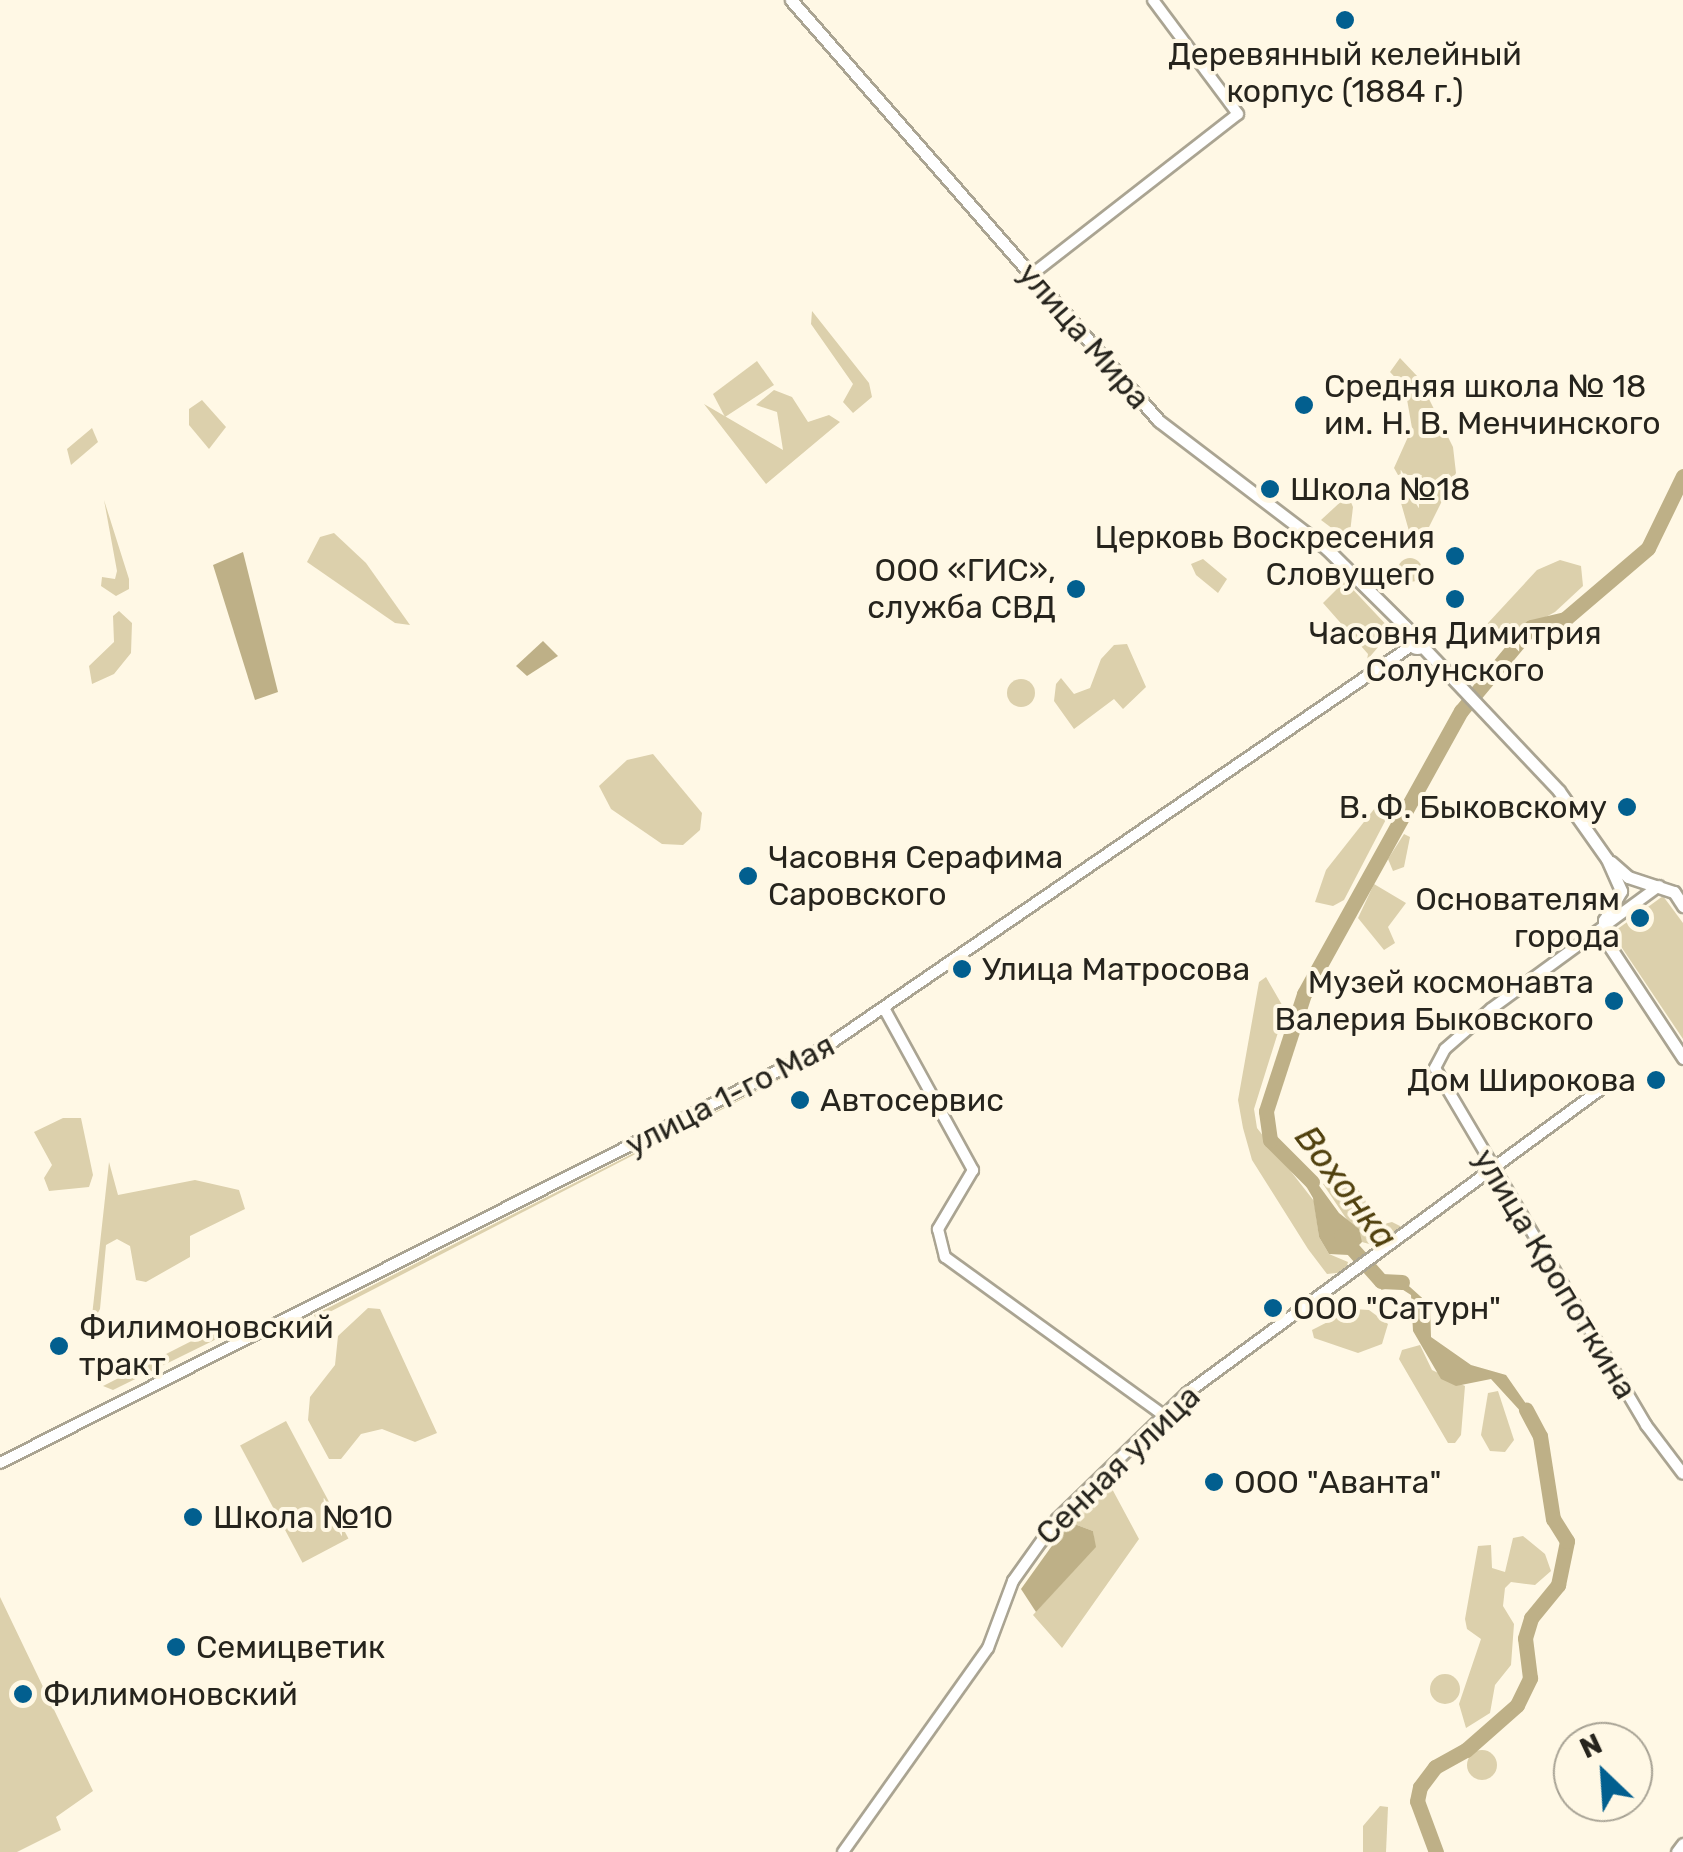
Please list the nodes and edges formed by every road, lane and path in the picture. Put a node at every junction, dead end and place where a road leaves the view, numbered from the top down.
1 (791, 0) edge
2 (1154, 0) edge
3 (1031, 275) junction
4 (1416, 643) junction
5 (1608, 859) junction
6 (1660, 886) junction
7 (1683, 906) edge
8 (1602, 926) junction
9 (885, 1010) junction
10 (1681, 1052) edge
11 (1601, 1090) dead end
12 (1493, 1171) junction
13 (1163, 1415) junction
14 (0, 1464) edge
15 (1683, 1474) edge
16 (1683, 1844) edge
17 (843, 1852) edge
18 (1677, 1852) edge

1 - 3 main road, улица Мира
2 - 3 street
3 - 4 main road, улица Мира
4 - 5 main road, улица Мира
4 - 9 street, улица 1-го Мая
5 - 6 main road
5 - 8 main road
6 - 7 main road
6 - 8 street
8 - 10 main road
8 - 12 street, улица Кропоткина
9 - 13 street
9 - 14 street, улица 1-го Мая
11 - 12 street, Сенная улица
12 - 13 street, Сенная улица
12 - 15 street, улица Кропоткина
13 - 17 street, Сенная улица
16 - 18 main road

